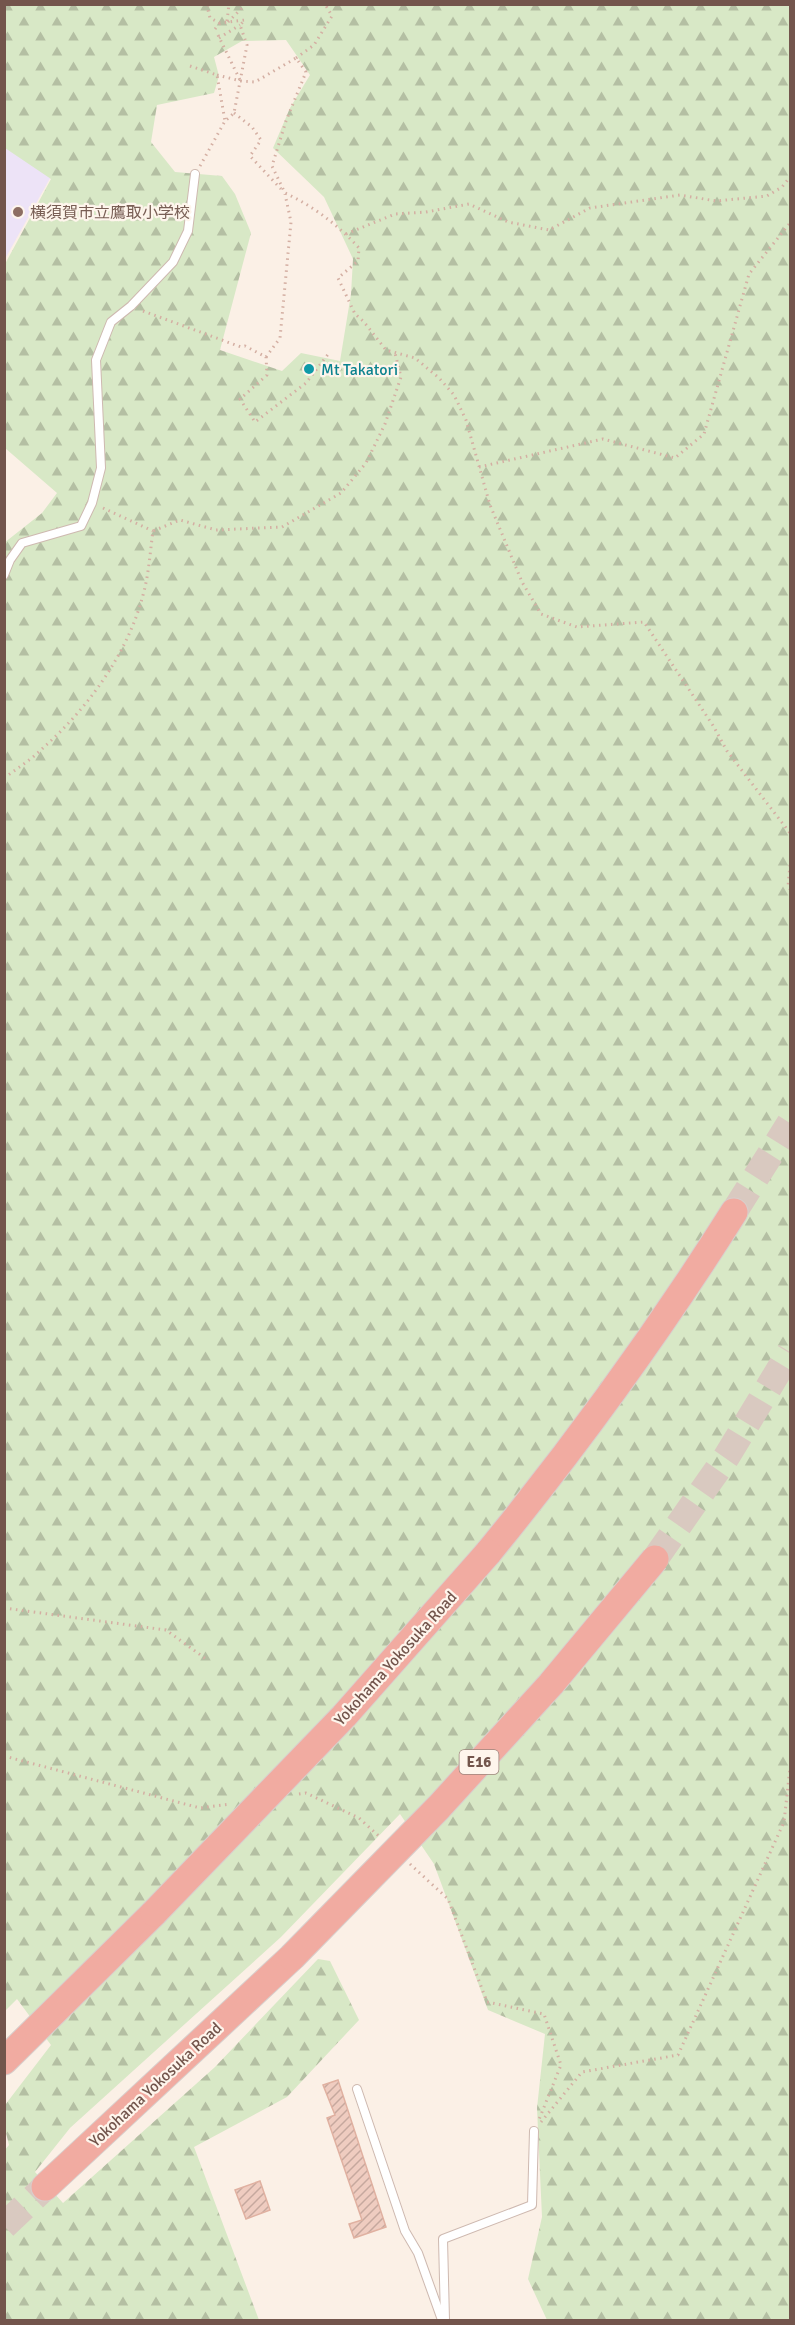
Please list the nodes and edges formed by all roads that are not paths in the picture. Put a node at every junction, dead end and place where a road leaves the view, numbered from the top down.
1 (195, 174) road end
2 (4, 575) edge
3 (734, 1212) tunnel mouth
4 (656, 1558) tunnel mouth
5 (4, 2061) edge
6 (357, 2089) dead end
7 (534, 2131) road end
8 (45, 2187) tunnel mouth
9 (444, 2320) edge

1 - 2 lane
3 - 5 highway, Yokohama Yokosuka Road, bridge
4 - 8 highway, Yokohama Yokosuka Road / E16, bridge
6 - 9 lane
7 - 9 lane

